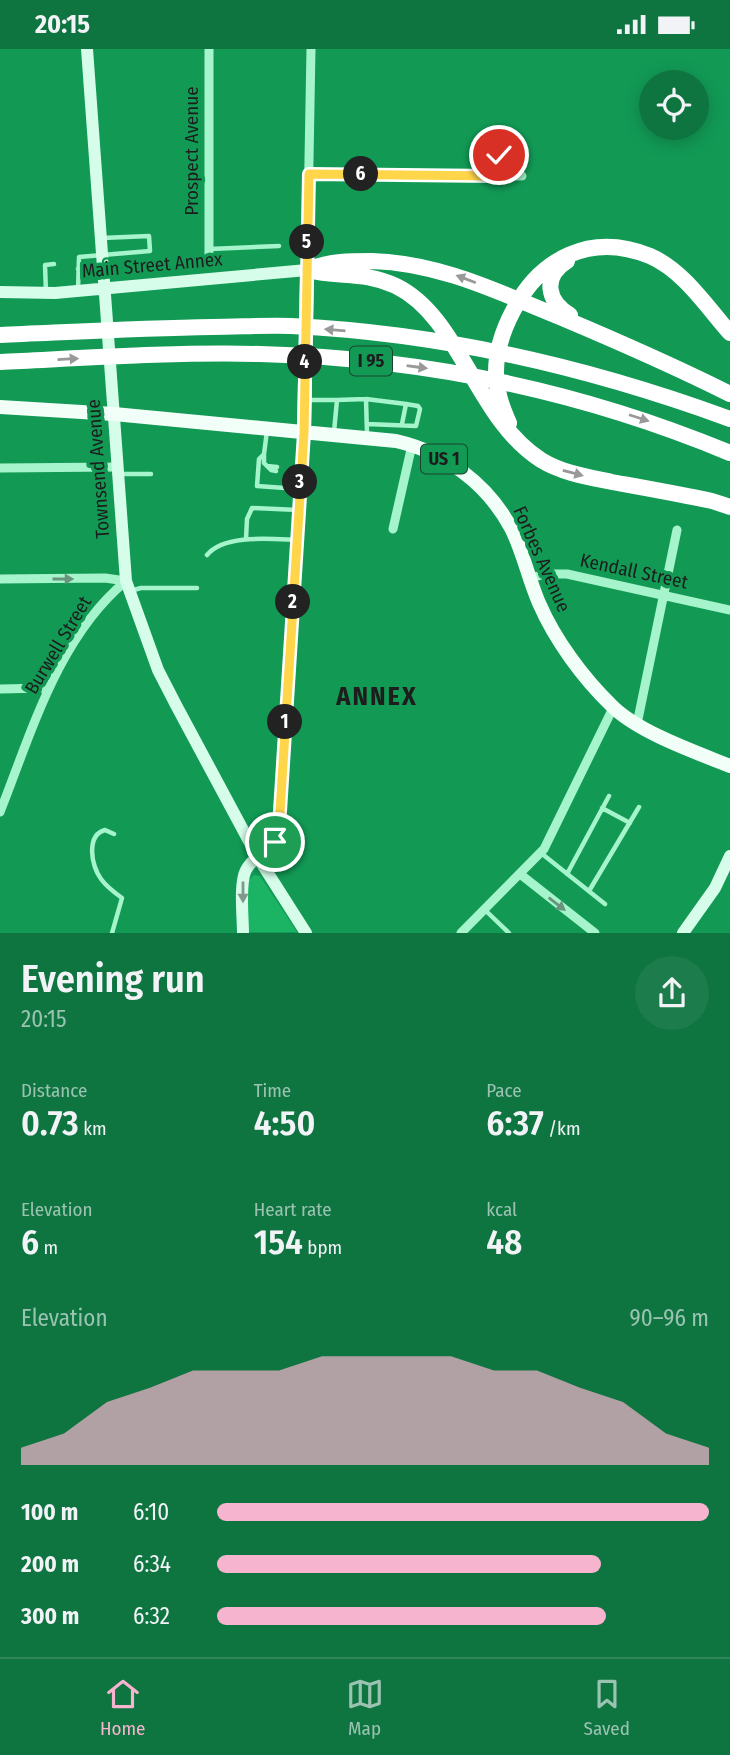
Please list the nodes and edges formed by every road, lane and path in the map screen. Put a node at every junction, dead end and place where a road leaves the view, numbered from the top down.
1 (87, 49) edge
2 (209, 49) edge
3 (311, 49) edge
4 (508, 147) dead end
5 (309, 174) junction
6 (494, 176) junction
7 (522, 176) dead end
8 (101, 238) junction
9 (279, 246) dead end
10 (598, 249) junction
11 (209, 252) joint
12 (102, 261) junction
13 (79, 262) junction
14 (69, 263) dead end
15 (54, 264) dead end
16 (78, 269) junction
17 (307, 270) junction
18 (105, 288) junction
19 (78, 291) junction
20 (0, 292) edge
21 (46, 294) junction
22 (518, 300) junction
23 (598, 333) junction
24 (730, 333) edge
25 (0, 335) edge
26 (0, 362) edge
27 (730, 394) edge
28 (366, 399) junction
29 (304, 400) junction
30 (337, 400) junction
31 (406, 404) junction
32 (0, 407) edge
33 (37, 410) junction
34 (0, 414) edge
35 (114, 414) junction
36 (730, 419) edge
37 (402, 424) junction
38 (267, 430) junction
39 (367, 432) junction
40 (304, 433) junction
41 (334, 436) junction
42 (516, 438) junction
43 (412, 445) junction
44 (730, 453) edge
45 (264, 454) junction
46 (0, 468) edge
47 (276, 469) dead end
48 (117, 471) junction
49 (151, 474) dead end
50 (300, 489) junction
51 (730, 507) edge
52 (298, 510) junction
53 (393, 529) dead end
54 (677, 530) dead end
55 (246, 539) junction
56 (297, 540) junction
57 (207, 555) dead end
58 (530, 578) junction
59 (0, 579) edge
60 (127, 586) junction
61 (197, 588) dead end
62 (665, 596) junction
63 (730, 610) edge
64 (47, 688) junction
65 (0, 689) edge
66 (613, 708) junction
67 (638, 724) junction
68 (730, 766) edge
69 (11, 784) junction
70 (0, 786) edge
71 (609, 796) dead end
72 (639, 807) dead end
73 (602, 808) junction
74 (0, 812) edge
75 (630, 823) junction
76 (114, 834) dead end
77 (540, 853) junction
78 (257, 856) junction
79 (730, 856) edge
80 (520, 874) junction
81 (567, 874) junction
82 (589, 891) junction
83 (605, 904) dead end
84 (485, 909) junction
85 (465, 929) edge
86 (112, 933) edge
87 (243, 933) edge
88 (306, 933) edge
89 (476, 933) edge
90 (509, 933) edge
91 (595, 933) edge
92 (683, 933) edge

1 - 8 main road, Townsend Avenue
2 - 11 street, Prospect Avenue
3 - 5 street
4 - 6 lane
5 - 6 street
5 - 17 street
6 - 7 street
8 - 12 main road, Townsend Avenue
8 - 12 lane
9 - 11 lane
10 - 22 highway
10 - 23 highway
10 - 24 highway
12 - 13 lane
12 - 16 lane
12 - 18 main road, Townsend Avenue
13 - 14 lane
13 - 16 lane
15 - 21 lane
16 - 19 lane
17 - 18 main road, Main Street Annex
22 -> 17 highway
17 - 29 main road
17 - 42 highway
18 - 19 main road, Main Street Annex
18 - 35 main road, Townsend Avenue
19 - 21 main road, Main Street Annex
20 - 21 main road, Main Street Annex
22 - 23 highway
22 - 42 highway
23 - 27 highway
36 -> 25 highway, I 95
26 -> 44 highway, I 95
28 - 30 lane
28 - 31 lane
28 - 39 lane
29 - 30 lane
29 - 40 main road
30 - 41 lane
31 - 37 lane
31 - 37 lane
32 - 33 main road, Forbes Avenue / US 1
33 - 34 main road, Forbes Avenue / US 1
33 - 35 main road, Forbes Avenue / US 1
35 - 38 main road, Forbes Avenue / US 1
35 - 48 main road, Townsend Avenue
37 - 39 lane
38 - 40 main road, Forbes Avenue / US 1
38 - 45 lane
39 - 41 main road, Forbes Avenue / US 1
39 - 43 main road, Forbes Avenue / US 1
40 - 41 main road, Forbes Avenue / US 1
40 - 50 main road
42 -> 51 highway
43 - 53 street
43 - 58 main road, Forbes Avenue / US 1
45 - 47 lane
45 - 50 lane
46 - 48 street
48 - 49 lane
48 - 60 main road, Townsend Avenue
50 - 52 main road
52 - 55 lane
52 - 56 main road
54 - 62 street
55 - 56 lane
55 - 57 lane
56 - 78 main road
58 - 62 street, Kendall Street
58 - 66 main road, Forbes Avenue / US 1
59 -> 60 street
60 - 61 lane
60 - 64 street, Burwell Street
60 - 78 main road, Townsend Avenue
62 - 63 street, Kendall Street
62 - 67 street
64 - 65 street
64 - 69 street, Burwell Street
66 - 67 main road, Forbes Avenue / US 1
66 - 77 street
67 - 68 main road, Forbes Avenue / US 1
69 - 70 street
69 - 74 street, Burwell Street
71 - 73 lane
72 - 75 lane
73 - 75 lane
73 - 81 lane
75 - 82 lane
76 - 86 lane
77 - 80 street
77 - 81 lane
78 -> 87 main road
78 - 88 main road, Townsend Avenue
79 - 92 main road
80 - 84 street
80 -> 91 street
81 - 82 lane
82 - 83 lane
84 - 85 street
84 - 90 lane
85 - 89 lane

